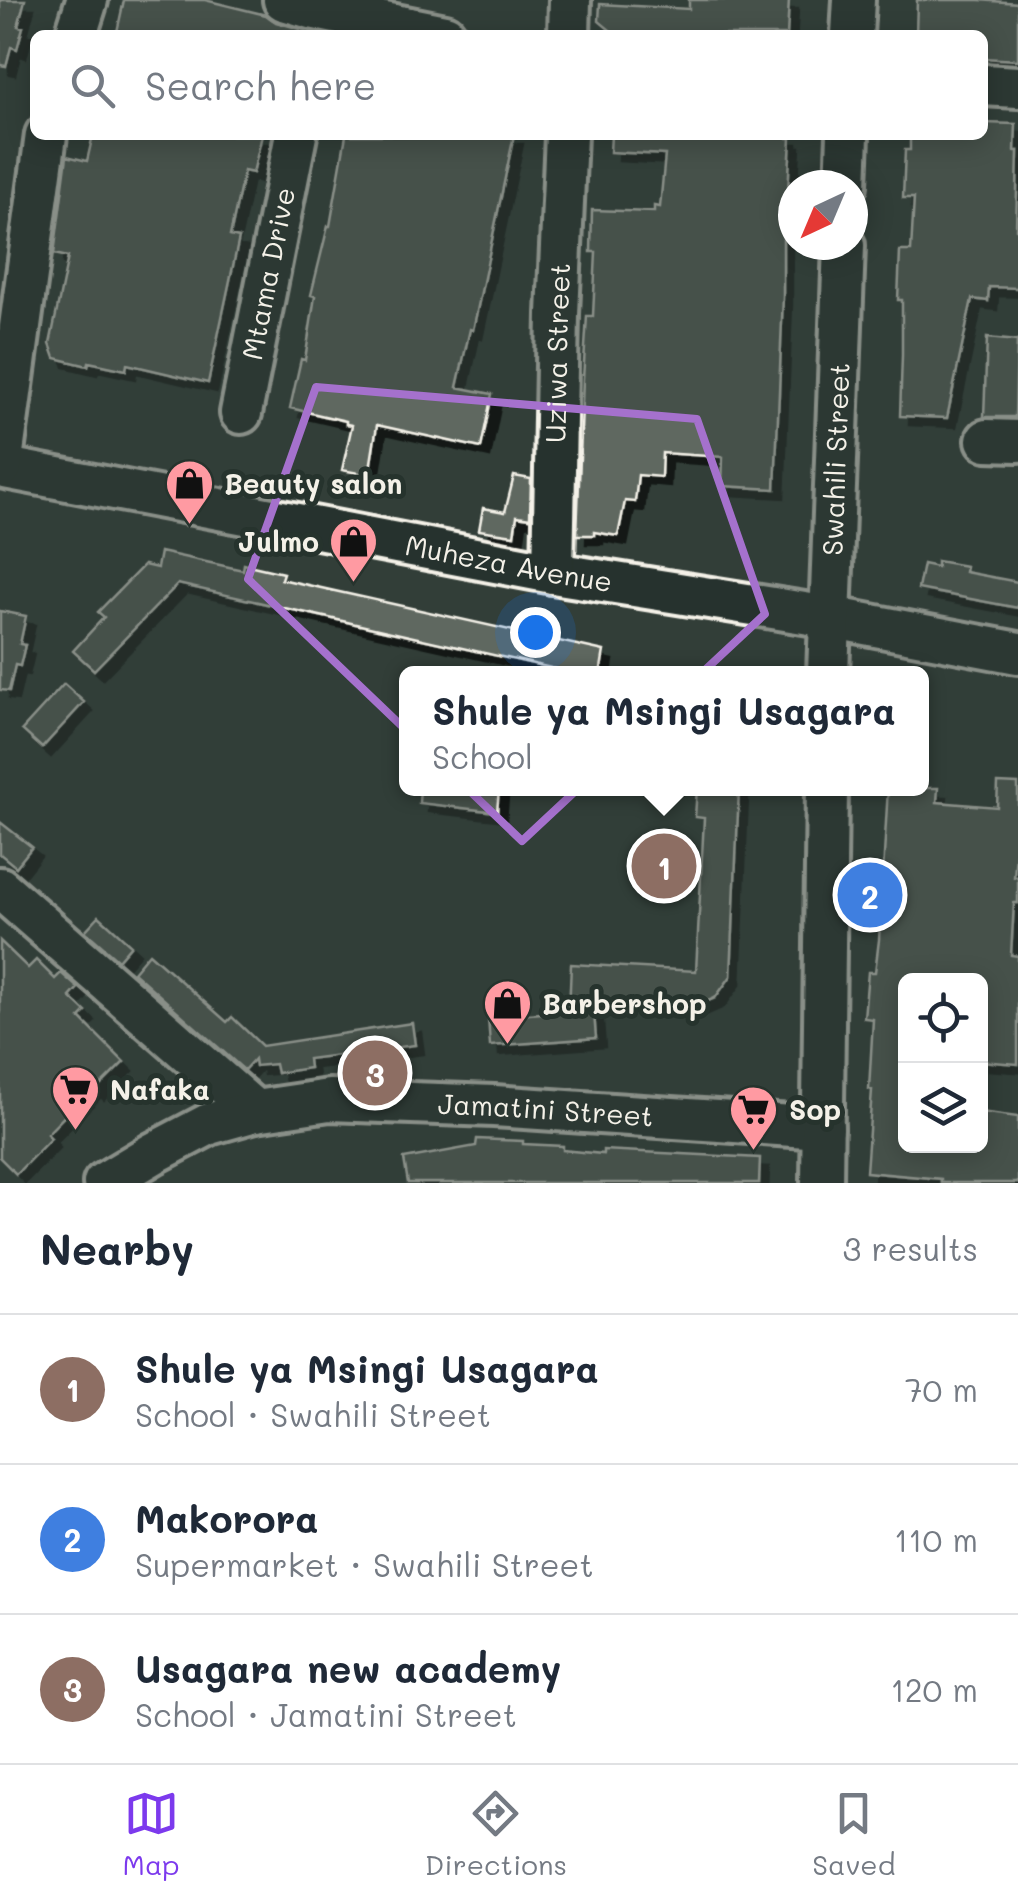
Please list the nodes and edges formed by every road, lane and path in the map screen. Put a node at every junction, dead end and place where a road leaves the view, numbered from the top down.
1 (87, 0) edge
2 (570, 0) edge
3 (854, 0) edge
4 (303, 15) edge
5 (78, 30) edge
6 (410, 30) edge
7 (570, 30) edge
8 (852, 30) edge
9 (988, 85) edge
10 (1018, 86) edge
11 (45, 140) edge
12 (295, 140) edge
13 (566, 140) edge
14 (848, 140) edge
15 (847, 170) edge
16 (843, 260) edge
17 (241, 413) dead end
18 (1, 467) edge
19 (553, 573) junction
20 (828, 616) junction
21 (1018, 653) edge
22 (828, 666) edge
23 (827, 796) edge
24 (0, 888) edge
25 (254, 1111) junction
26 (823, 1128) junction
27 (104, 1183) edge
28 (822, 1183) edge

1 - 5 street
2 - 7 street
3 - 8 street
4 - 6 street
9 - 10 street
11 - 18 street
12 - 17 street, Mtama Drive
13 - 19 street, Uziwa Street
14 - 15 street
16 - 20 street, Swahili Street
18 - 19 street, Muheza Avenue
19 - 20 street, Muheza Avenue
20 - 21 street, Muheza Avenue
20 - 22 street, Swahili Street
23 - 26 street
24 - 25 street
25 - 26 street, Jamatini Street
25 - 27 street, Jamatini Street
26 - 28 street

